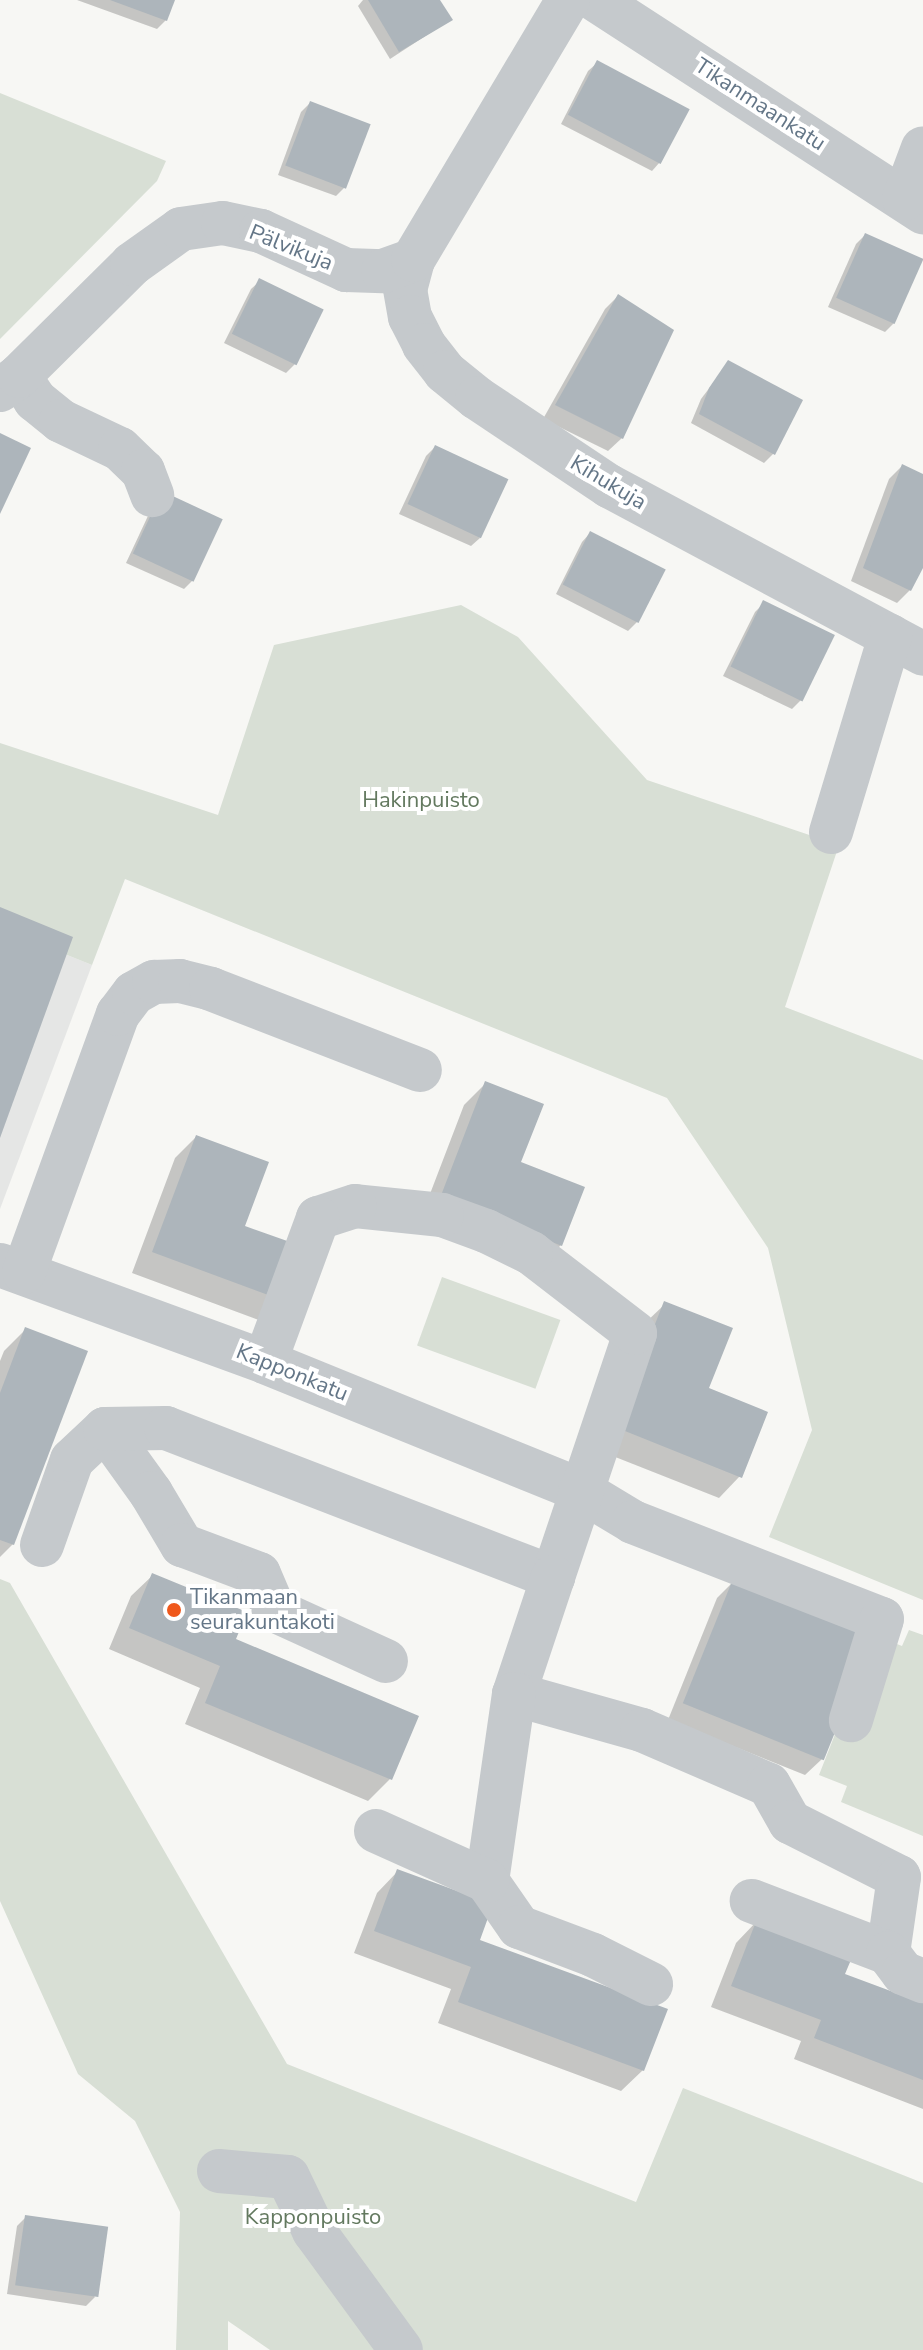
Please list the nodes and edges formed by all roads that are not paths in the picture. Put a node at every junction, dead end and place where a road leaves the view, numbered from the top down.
1 (568, 0) edge
2 (596, 0) edge
3 (923, 148) edge
4 (914, 205) edge
5 (413, 260) junction
6 (10, 383) edge
7 (152, 495) dead end
8 (907, 645) edge
9 (831, 832) dead end
10 (420, 1070) dead end
11 (12, 1269) edge
12 (265, 1362) junction
13 (105, 1429) junction
14 (580, 1490) junction
15 (42, 1545) dead end
16 (553, 1577) junction
17 (386, 1661) dead end
18 (514, 1694) junction
19 (851, 1720) dead end
20 (376, 1831) dead end
21 (487, 1881) junction
22 (752, 1901) dead end
23 (888, 1953) junction
24 (923, 1981) edge
25 (651, 1984) dead end
26 (219, 2171) dead end
27 (401, 2350) edge

1 - 5 street
2 - 4 street, Tikanmaankatu
3 - 4 street
5 - 6 street, Pälvikuja
5 - 8 street, Kihukuja
6 - 7 street
8 - 9 street
10 - 11 street
11 - 12 street, Kapponkatu
12 - 14 street, Kapponkatu
12 - 14 street
13 - 15 street
13 - 16 street
13 - 17 street
14 - 16 street
14 - 19 street, Kapponkatu
16 - 18 street
18 - 21 street
18 - 23 street
20 - 21 street
21 - 25 street
22 - 23 street
23 - 24 street
26 - 27 street

